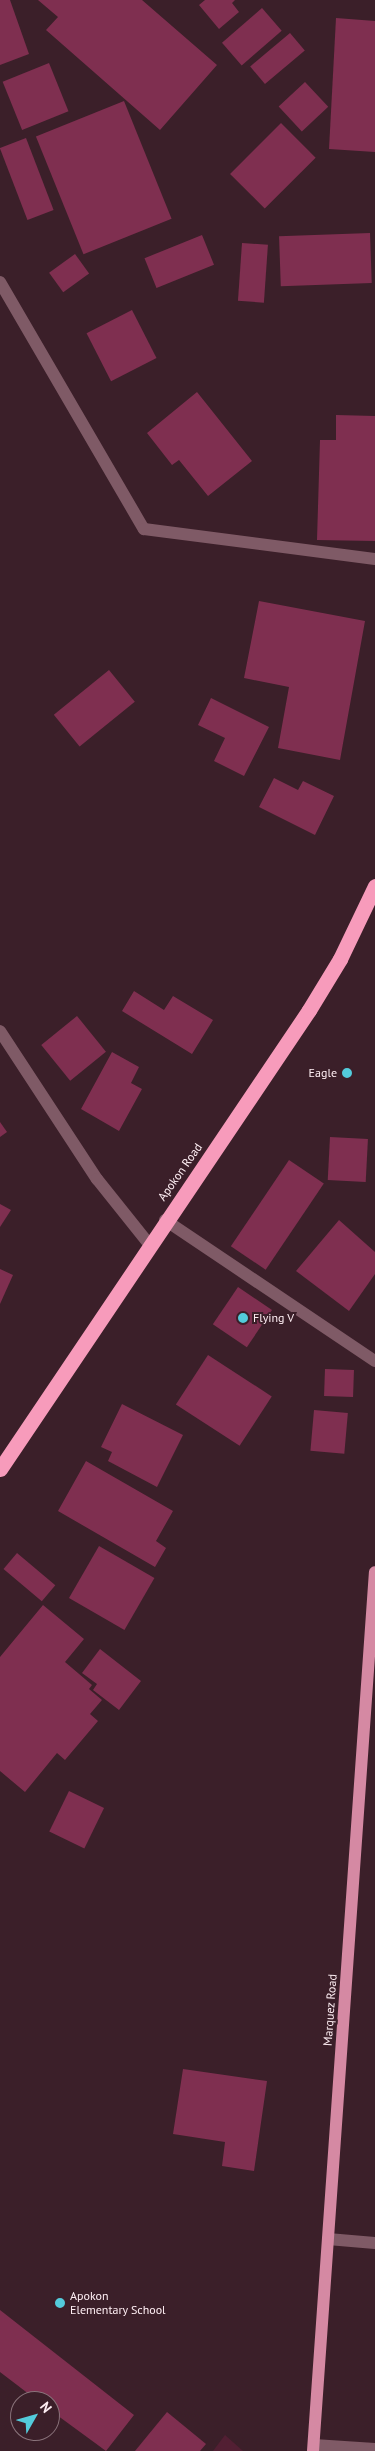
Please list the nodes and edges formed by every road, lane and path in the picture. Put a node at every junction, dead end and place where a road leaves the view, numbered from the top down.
1 (0, 282) edge
2 (375, 559) edge
3 (375, 886) edge
4 (372, 907) edge
5 (0, 1032) edge
6 (165, 1220) junction
7 (148, 1243) junction
8 (375, 1362) edge
9 (0, 1469) edge
10 (375, 1572) edge
11 (328, 2238) junction
12 (375, 2243) edge
13 (313, 2448) edge
14 (375, 2449) edge

1 - 2 street
3 - 4 highway, Apokon Road
4 - 6 highway, Apokon Road
5 - 7 street
6 - 7 highway, Apokon Road
6 - 8 street
7 - 9 highway, Apokon Road
10 - 11 main road, Marquez Road
11 - 12 street
11 - 13 main road, Marquez Road
13 - 14 street

